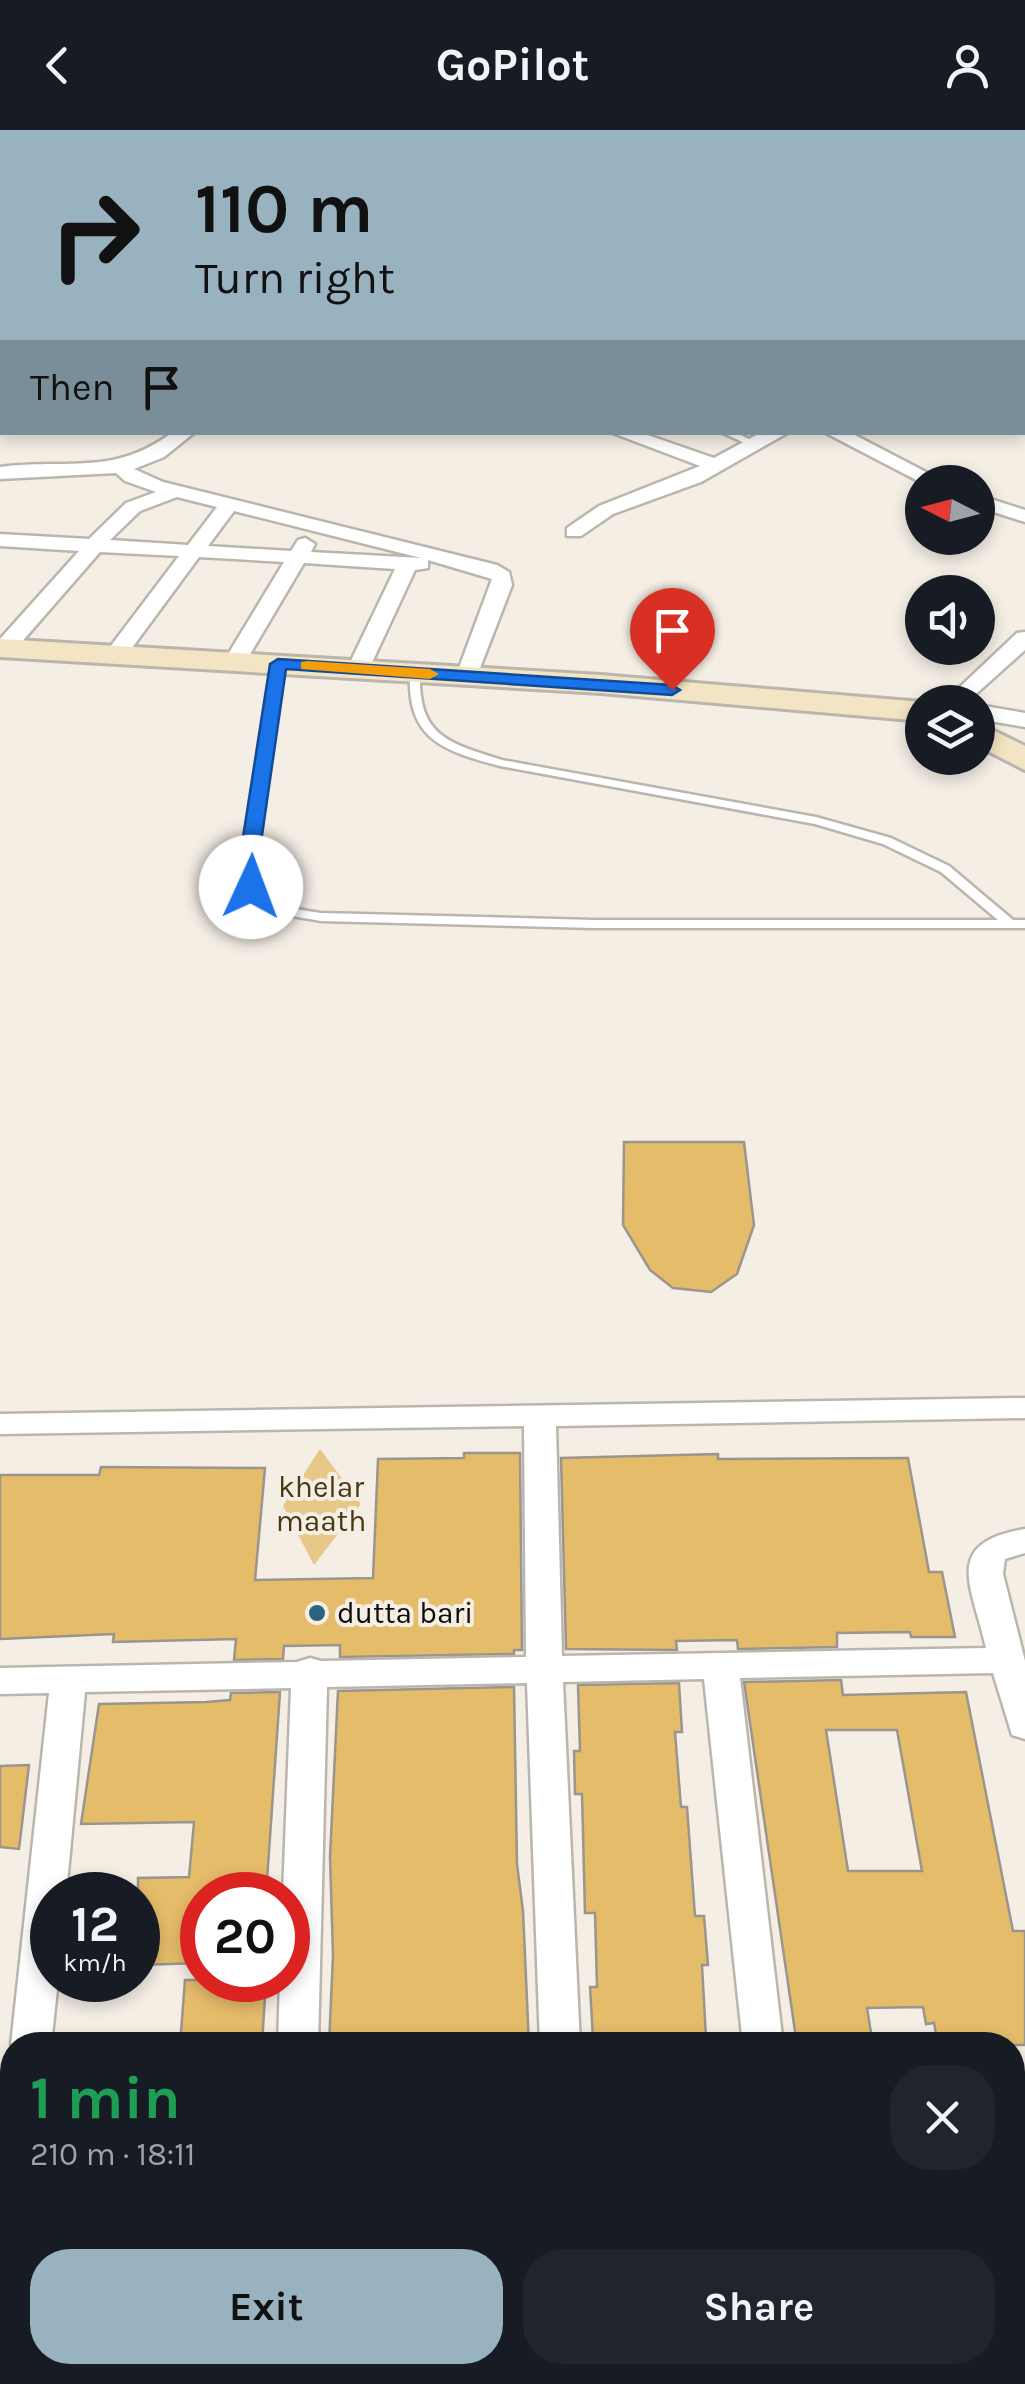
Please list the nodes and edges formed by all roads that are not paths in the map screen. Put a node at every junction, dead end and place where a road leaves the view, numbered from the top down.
1 (182, 435) edge
2 (629, 435) edge
3 (732, 435) edge
4 (773, 435) edge
5 (839, 435) edge
6 (752, 444) junction
7 (713, 464) junction
8 (120, 466) junction
9 (905, 467) edge
10 (0, 473) edge
11 (176, 490) junction
12 (230, 503) junction
13 (995, 506) edge
14 (1025, 516) edge
15 (318, 525) junction
16 (574, 532) dead end
17 (0, 540) edge
18 (92, 546) junction
19 (194, 552) junction
20 (295, 558) junction
21 (469, 563) junction
22 (408, 564) junction
23 (1025, 638) edge
24 (2, 648) edge
25 (115, 655) junction
26 (235, 661) junction
27 (278, 664) junction
28 (358, 669) junction
29 (415, 674) junction
30 (467, 676) junction
31 (974, 685) edge
32 (905, 711) edge
33 (995, 715) edge
34 (1025, 720) edge
35 (995, 743) edge
36 (1025, 760) edge
37 (1010, 924) junction
38 (1025, 924) edge
39 (1025, 1408) edge
40 (540, 1416) junction
41 (0, 1424) edge
42 (1025, 1542) edge
43 (1007, 1660) junction
44 (720, 1664) junction
45 (544, 1666) junction
46 (310, 1672) junction
47 (68, 1680) junction
48 (0, 1681) edge
49 (1025, 1726) edge
50 (32, 2032) edge
51 (298, 2032) edge
52 (559, 2032) edge
53 (762, 2032) edge

1 - 8 street
2 - 7 street
3 - 6 lane
4 - 6 street
5 - 9 street
6 - 7 street
7 - 16 street
8 - 10 street
8 - 11 street
11 - 12 street
11 - 18 street
12 - 15 street
12 - 19 street
13 - 14 street
15 - 20 street
15 - 21 street
17 - 18 street
18 - 19 street
18 - 24 street
19 - 20 street
19 - 25 street
20 - 22 street
20 - 26 street
21 - 22 street
21 - 30 street
22 - 28 street
23 - 31 street
24 - 25 street
25 - 26 street
26 - 27 street
27 - 28 street
27 - 37 lane
28 - 29 street
29 - 30 street
29 - 37 lane
30 - 32 street
33 - 34 street
35 - 36 street
37 - 38 lane
39 - 40 street
40 - 41 street
40 - 45 street
42 - 43 street
43 - 44 street
43 - 49 street
44 - 45 street
44 - 53 street
45 - 46 street
45 - 52 street
46 - 47 street
46 - 51 street
47 - 48 street
47 - 50 street

